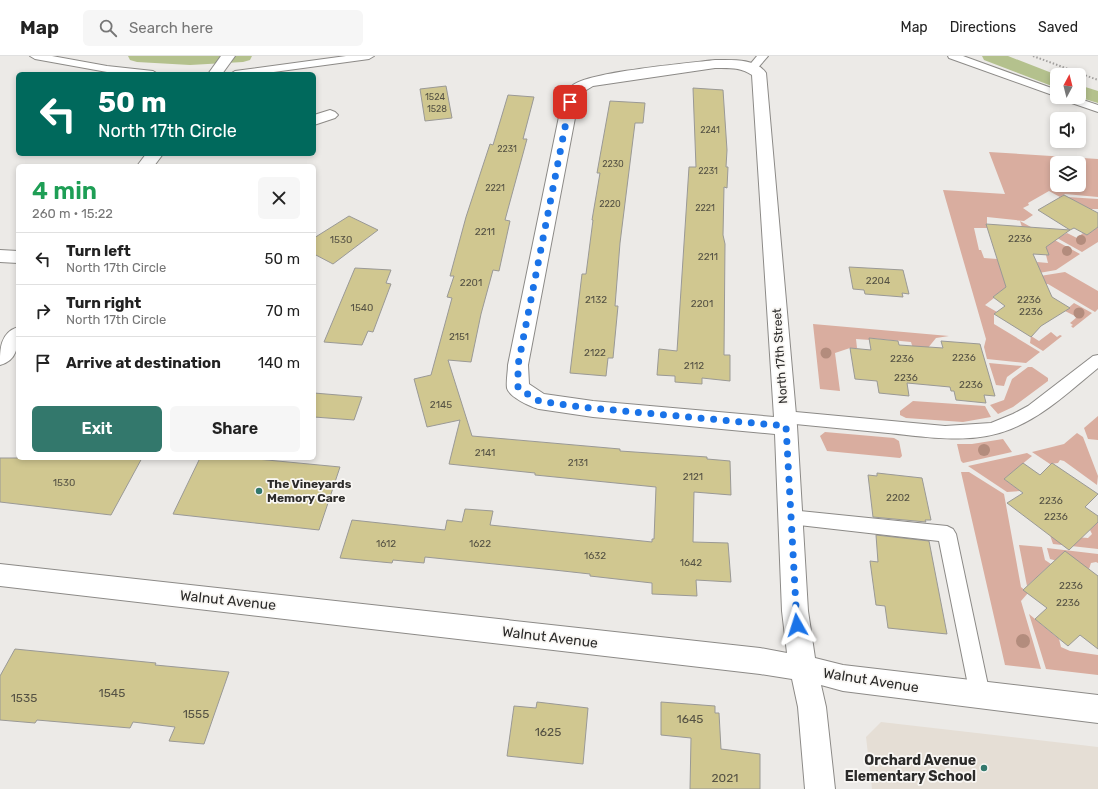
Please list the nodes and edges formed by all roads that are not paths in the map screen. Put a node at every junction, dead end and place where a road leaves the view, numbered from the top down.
1 (35, 56) edge
2 (228, 56) edge
3 (369, 56) edge
4 (953, 56) edge
5 (758, 62) edge
6 (135, 72) edge
7 (216, 72) edge
8 (250, 72) edge
9 (1050, 91) edge
10 (1084, 104) edge
11 (1098, 109) edge
12 (330, 115) dead end
13 (316, 119) edge
14 (0, 256) edge
15 (16, 258) edge
16 (16, 337) edge
17 (0, 358) edge
18 (1098, 360) edge
19 (785, 422) junction
20 (790, 517) junction
21 (0, 575) edge
22 (803, 668) junction
23 (980, 695) junction
24 (1098, 709) edge
25 (820, 789) edge

1 - 6 lane
2 - 7 street
3 - 8 lane
4 - 9 lane
5 - 19 street, North 17th Street
5 - 19 street
10 - 11 lane
12 - 13 street
14 - 15 street
16 - 17 street
18 - 19 lane
19 - 20 street, North 17th Street
20 - 22 street, North 17th Street
20 - 23 lane
21 - 22 street, Walnut Avenue
22 - 23 street, Walnut Avenue
22 - 25 street, North 17th Street
23 - 24 street, Walnut Avenue

